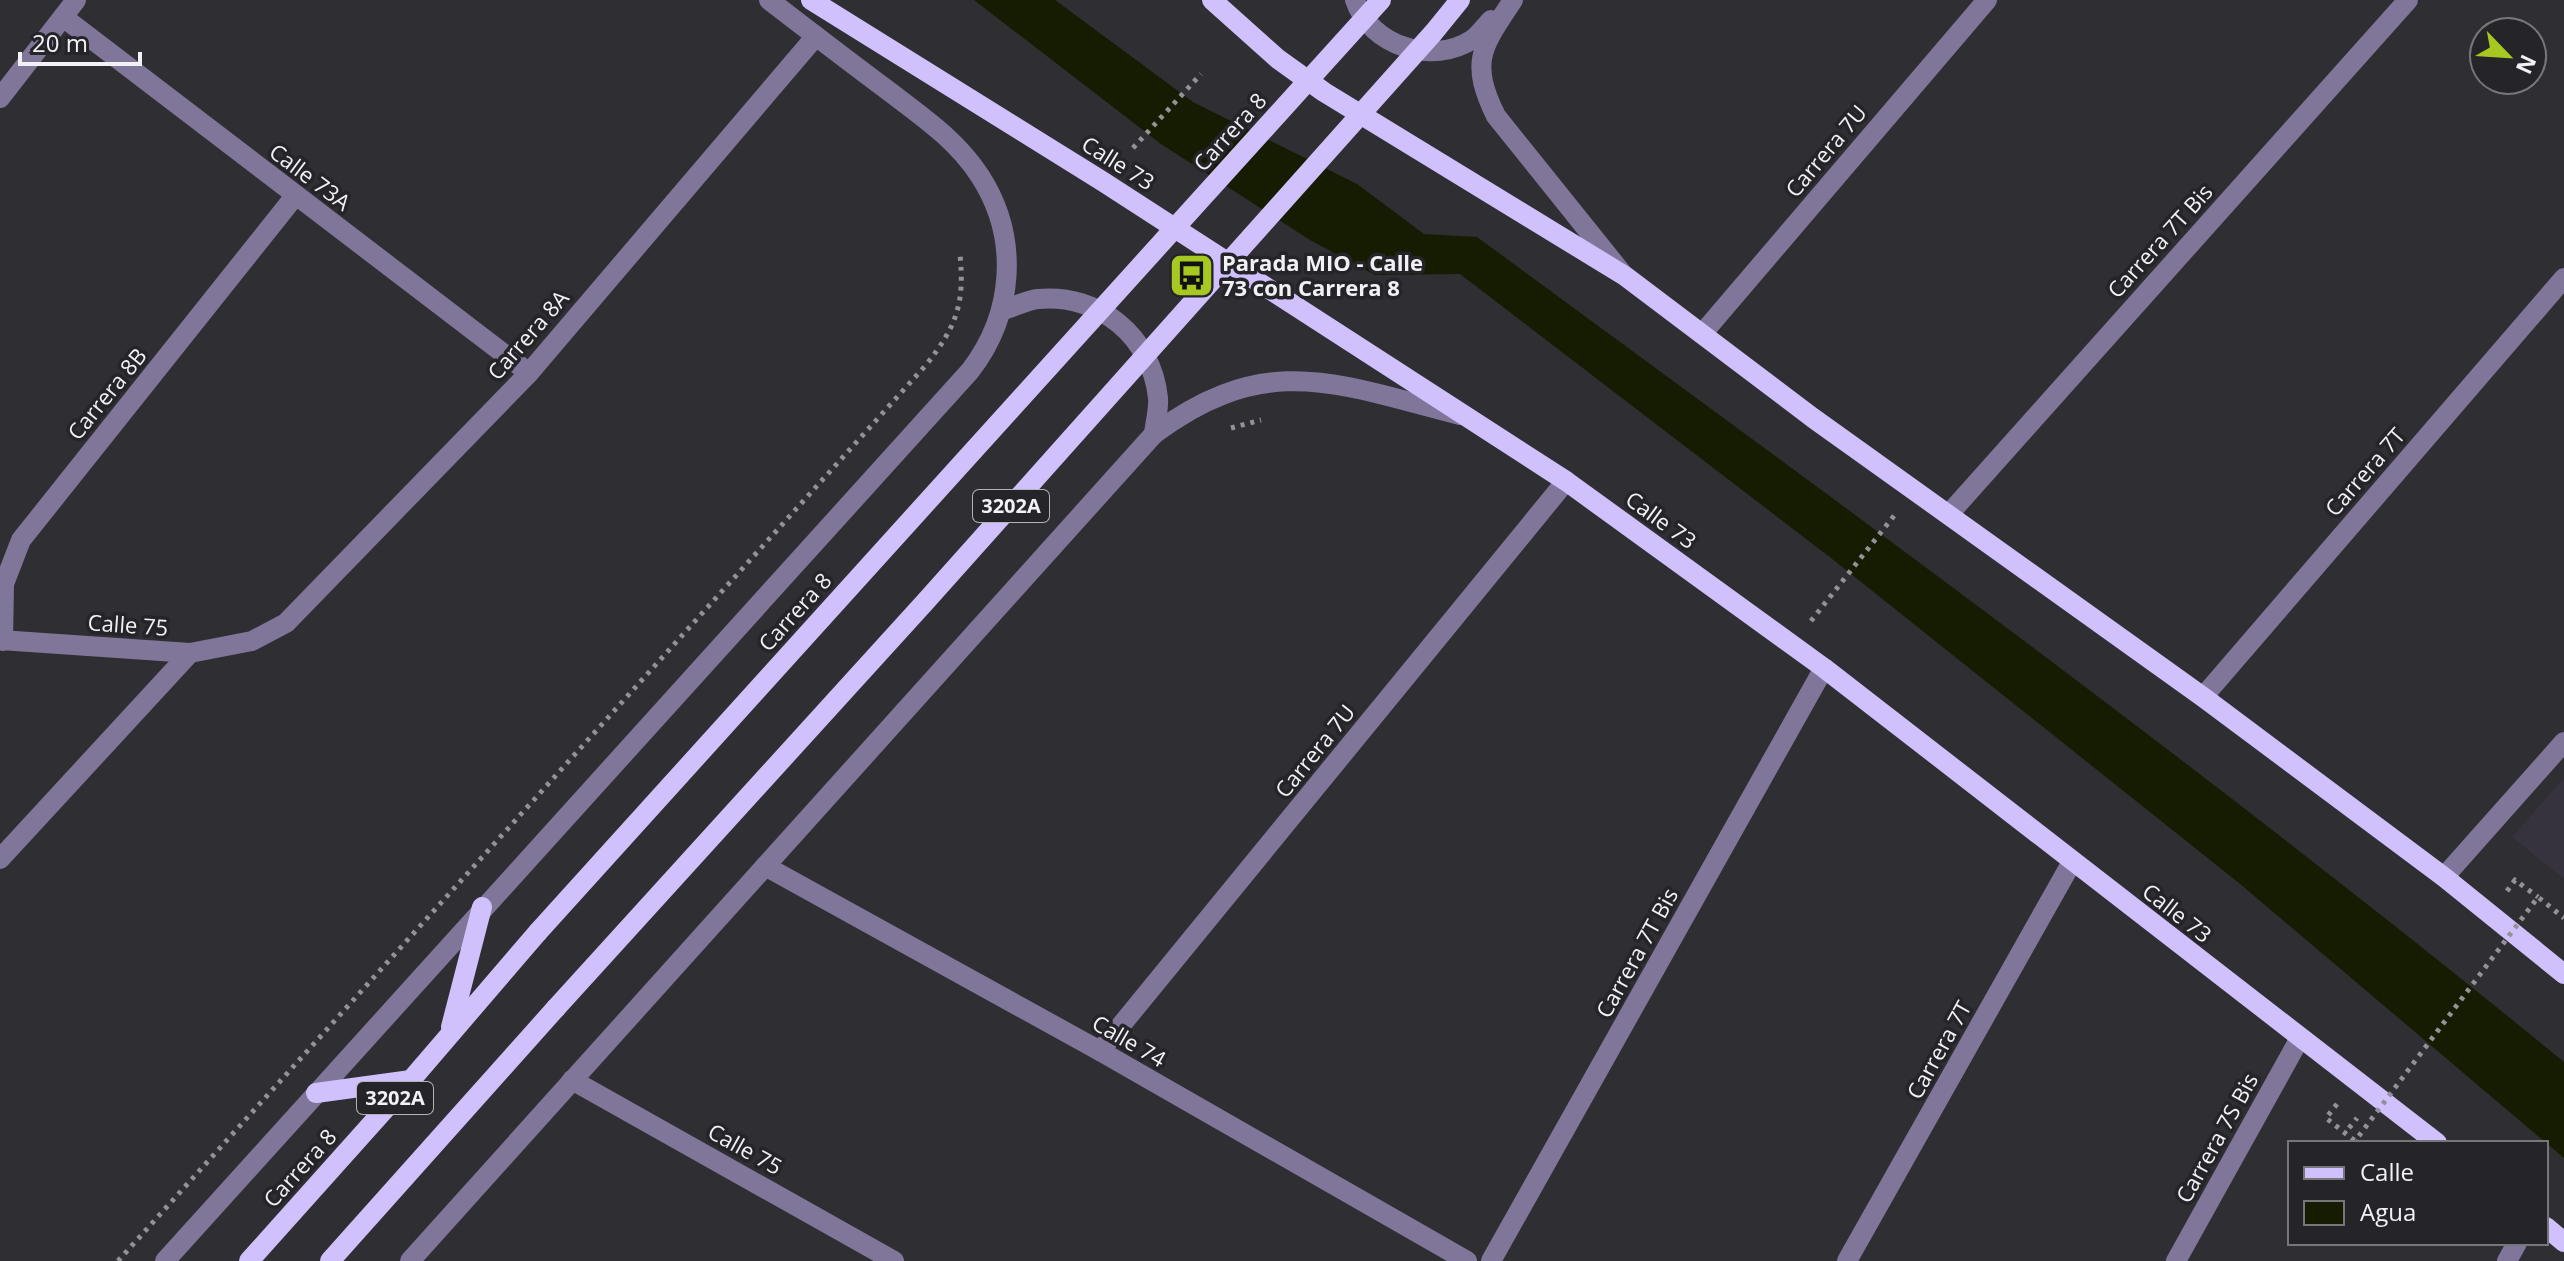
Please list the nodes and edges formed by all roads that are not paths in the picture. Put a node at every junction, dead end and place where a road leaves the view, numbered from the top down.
1 (76, 0) edge
2 (769, 0) edge
3 (811, 0) edge
4 (1212, 0) edge
5 (1355, 0) edge
6 (1381, 0) edge
7 (1460, 0) edge
8 (1512, 0) edge
9 (1987, 0) edge
10 (2408, 0) edge
11 (63, 17) junction
12 (816, 36) junction
13 (0, 98) edge
14 (295, 196) junction
15 (1625, 276) junction
16 (2564, 278) edge
17 (1003, 310) junction
18 (1702, 334) junction
19 (529, 373) junction
20 (1465, 417) junction
21 (1154, 434) junction
22 (1566, 481) junction
23 (1949, 514) junction
24 (2, 640) edge
25 (252, 641) joint
26 (190, 653) junction
27 (1824, 668) junction
28 (2203, 697) junction
29 (2564, 742) edge
30 (0, 859) edge
31 (2072, 862) junction
32 (765, 866) junction
33 (2444, 877) junction
34 (482, 907) junction
35 (2564, 974) edge
36 (449, 1033) junction
37 (2300, 1038) junction
38 (1100, 1051) junction
39 (411, 1080) junction
40 (572, 1080) junction
41 (316, 1093) junction
42 (2434, 1141) edge
43 (2548, 1229) edge
44 (2564, 1242) edge
45 (165, 1261) edge
46 (249, 1261) edge
47 (330, 1261) edge
48 (410, 1261) edge
49 (894, 1261) edge
50 (1467, 1261) edge
51 (1491, 1261) edge
52 (1847, 1261) edge
53 (2176, 1261) edge

1 - 11 street
2 - 12 street, Carrera 8
3 - 20 main road, Calle 73
4 - 15 main road
5 - 8 street
6 - 36 main road, Carrera 8 / 3202A, bridge
7 - 47 main road, 3202A, bridge
8 - 15 street
9 - 18 street, Carrera 7U
10 - 23 street, Carrera 7T Bis
11 - 13 street
11 - 14 street, Calle 73A
12 - 17 street, Carrera 8
12 - 19 street, Carrera 8A
14 - 19 street, Calle 73A
14 - 24 street, Carrera 8B
15 - 18 main road
16 - 28 street, Carrera 7T
17 - 21 street
17 - 34 street, Carrera 8
18 - 23 main road
19 - 25 street, Carrera 8A
20 - 21 street
20 - 22 main road, Calle 73
21 - 32 street
22 - 27 main road, Calle 73
22 - 38 street, Carrera 7U
23 - 28 main road
24 - 26 street, Calle 75
25 - 26 street, Calle 75
26 - 30 street
27 - 31 main road, Calle 73
27 - 51 street, Carrera 7T Bis
28 - 33 main road
29 - 33 street
31 - 37 main road, Calle 73
31 - 52 street, Carrera 7T
32 - 38 street, Calle 74
32 - 40 street
33 - 35 main road
34 - 36 main road
34 - 41 street, Carrera 8
36 - 39 main road, Carrera 8 / 3202A
37 - 42 main road, Calle 73
37 - 53 street, Carrera 7S Bis
38 - 50 street, Calle 74
39 - 41 main road
39 - 46 main road, Carrera 8 / 3202A
40 - 48 street
40 - 49 street, Calle 75
41 - 45 street, Carrera 8
43 - 44 main road

